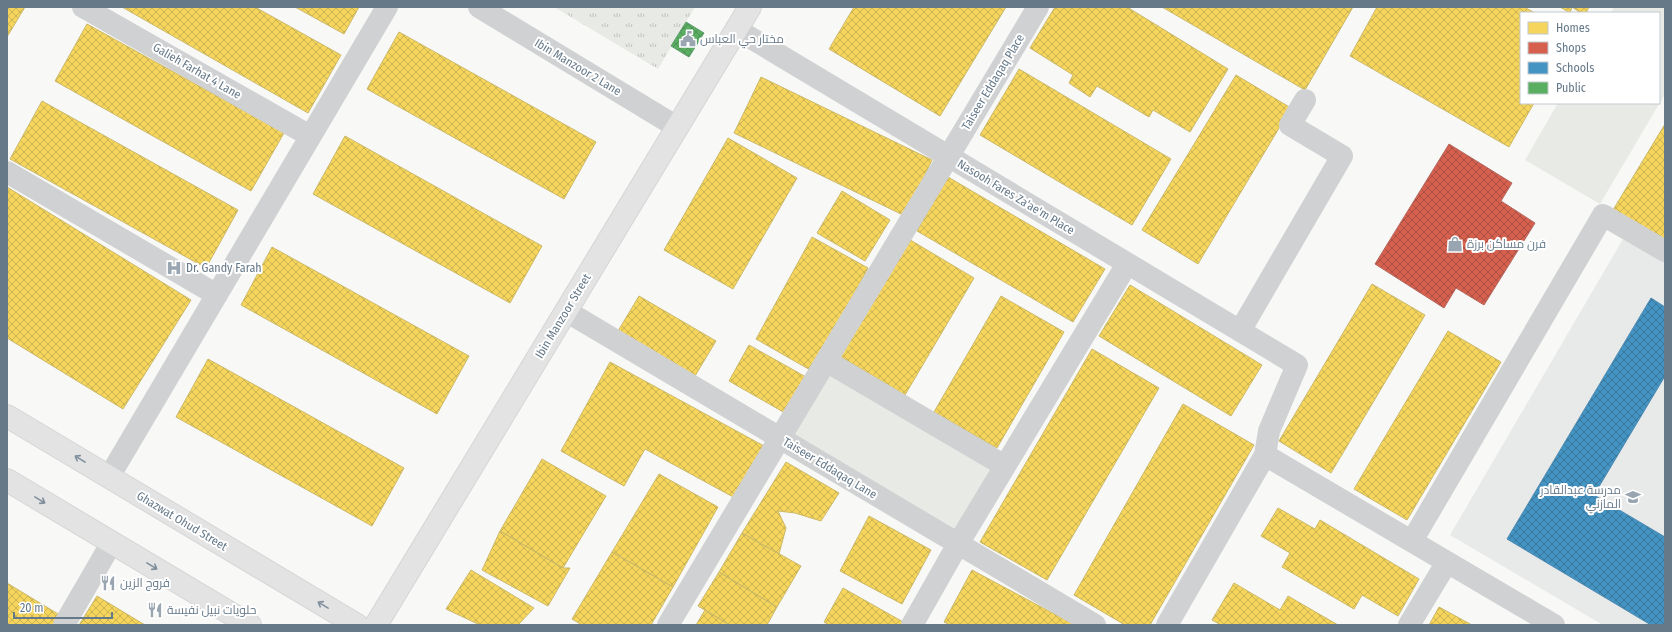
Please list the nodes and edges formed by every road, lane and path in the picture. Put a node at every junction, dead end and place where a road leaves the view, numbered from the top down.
1 (83, 7) edge
2 (387, 7) edge
3 (479, 7) edge
4 (750, 7) edge
5 (1038, 7) edge
6 (736, 29) junction
7 (1305, 100) dead end
8 (677, 127) junction
9 (310, 136) junction
10 (948, 157) junction
11 (7, 172) edge
12 (1665, 251) edge
13 (1127, 264) junction
14 (217, 295) junction
15 (566, 311) junction
16 (1240, 331) junction
17 (826, 361) junction
18 (7, 416) edge
19 (780, 438) junction
20 (1265, 455) junction
21 (1005, 466) junction
22 (109, 477) junction
23 (7, 480) edge
24 (1412, 541) junction
25 (112, 542) junction
26 (958, 544) junction
27 (1447, 562) junction
28 (64, 625) edge
29 (250, 625) edge
30 (357, 625) edge
31 (376, 625) edge
32 (668, 625) edge
33 (912, 625) edge
34 (1095, 625) edge
35 (1167, 625) edge
36 (1408, 625) edge
37 (1554, 625) edge

1 - 9 street, Galieh Farhat 4 Lane
2 - 9 street
3 - 8 street, Ibin Manzoor 2 Lane
4 - 6 main road, Ibin Manzoor Street
5 - 10 street, Taiseer Eddaqaq Place
6 - 8 main road, Ibin Manzoor Street
6 - 10 street, Nasooh Fares Za'ae'm Place
7 - 16 street
8 - 15 main road, Ibin Manzoor Street
9 - 14 street
10 - 13 street, Nasooh Fares Za'ae'm Place
10 - 17 street, Taiseer Eddaqaq Place
11 - 14 street
12 - 24 street
13 - 16 street, Nasooh Fares Za'ae'm Place
13 - 21 street
14 - 22 street
15 - 19 street, Taiseer Eddaqaq Lane
15 - 31 main road, Ibin Manzoor Street
16 - 20 street, Nasooh Fares Za'ae'm Place
17 - 19 street, Taiseer Eddaqaq Place
17 - 21 street
22 -> 18 main road, Ghazwat Ohud Street
19 - 26 street, Taiseer Eddaqaq Lane
19 - 32 street, Taiseer Eddaqaq Place
20 - 24 street
20 - 35 street
21 - 26 street
30 -> 22 main road, Ghazwat Ohud Street
23 -> 25 main road
24 - 27 street
25 - 28 street
25 -> 29 main road
26 - 33 street
26 - 34 street, Taiseer Eddaqaq Lane
27 - 36 street
27 - 37 street

